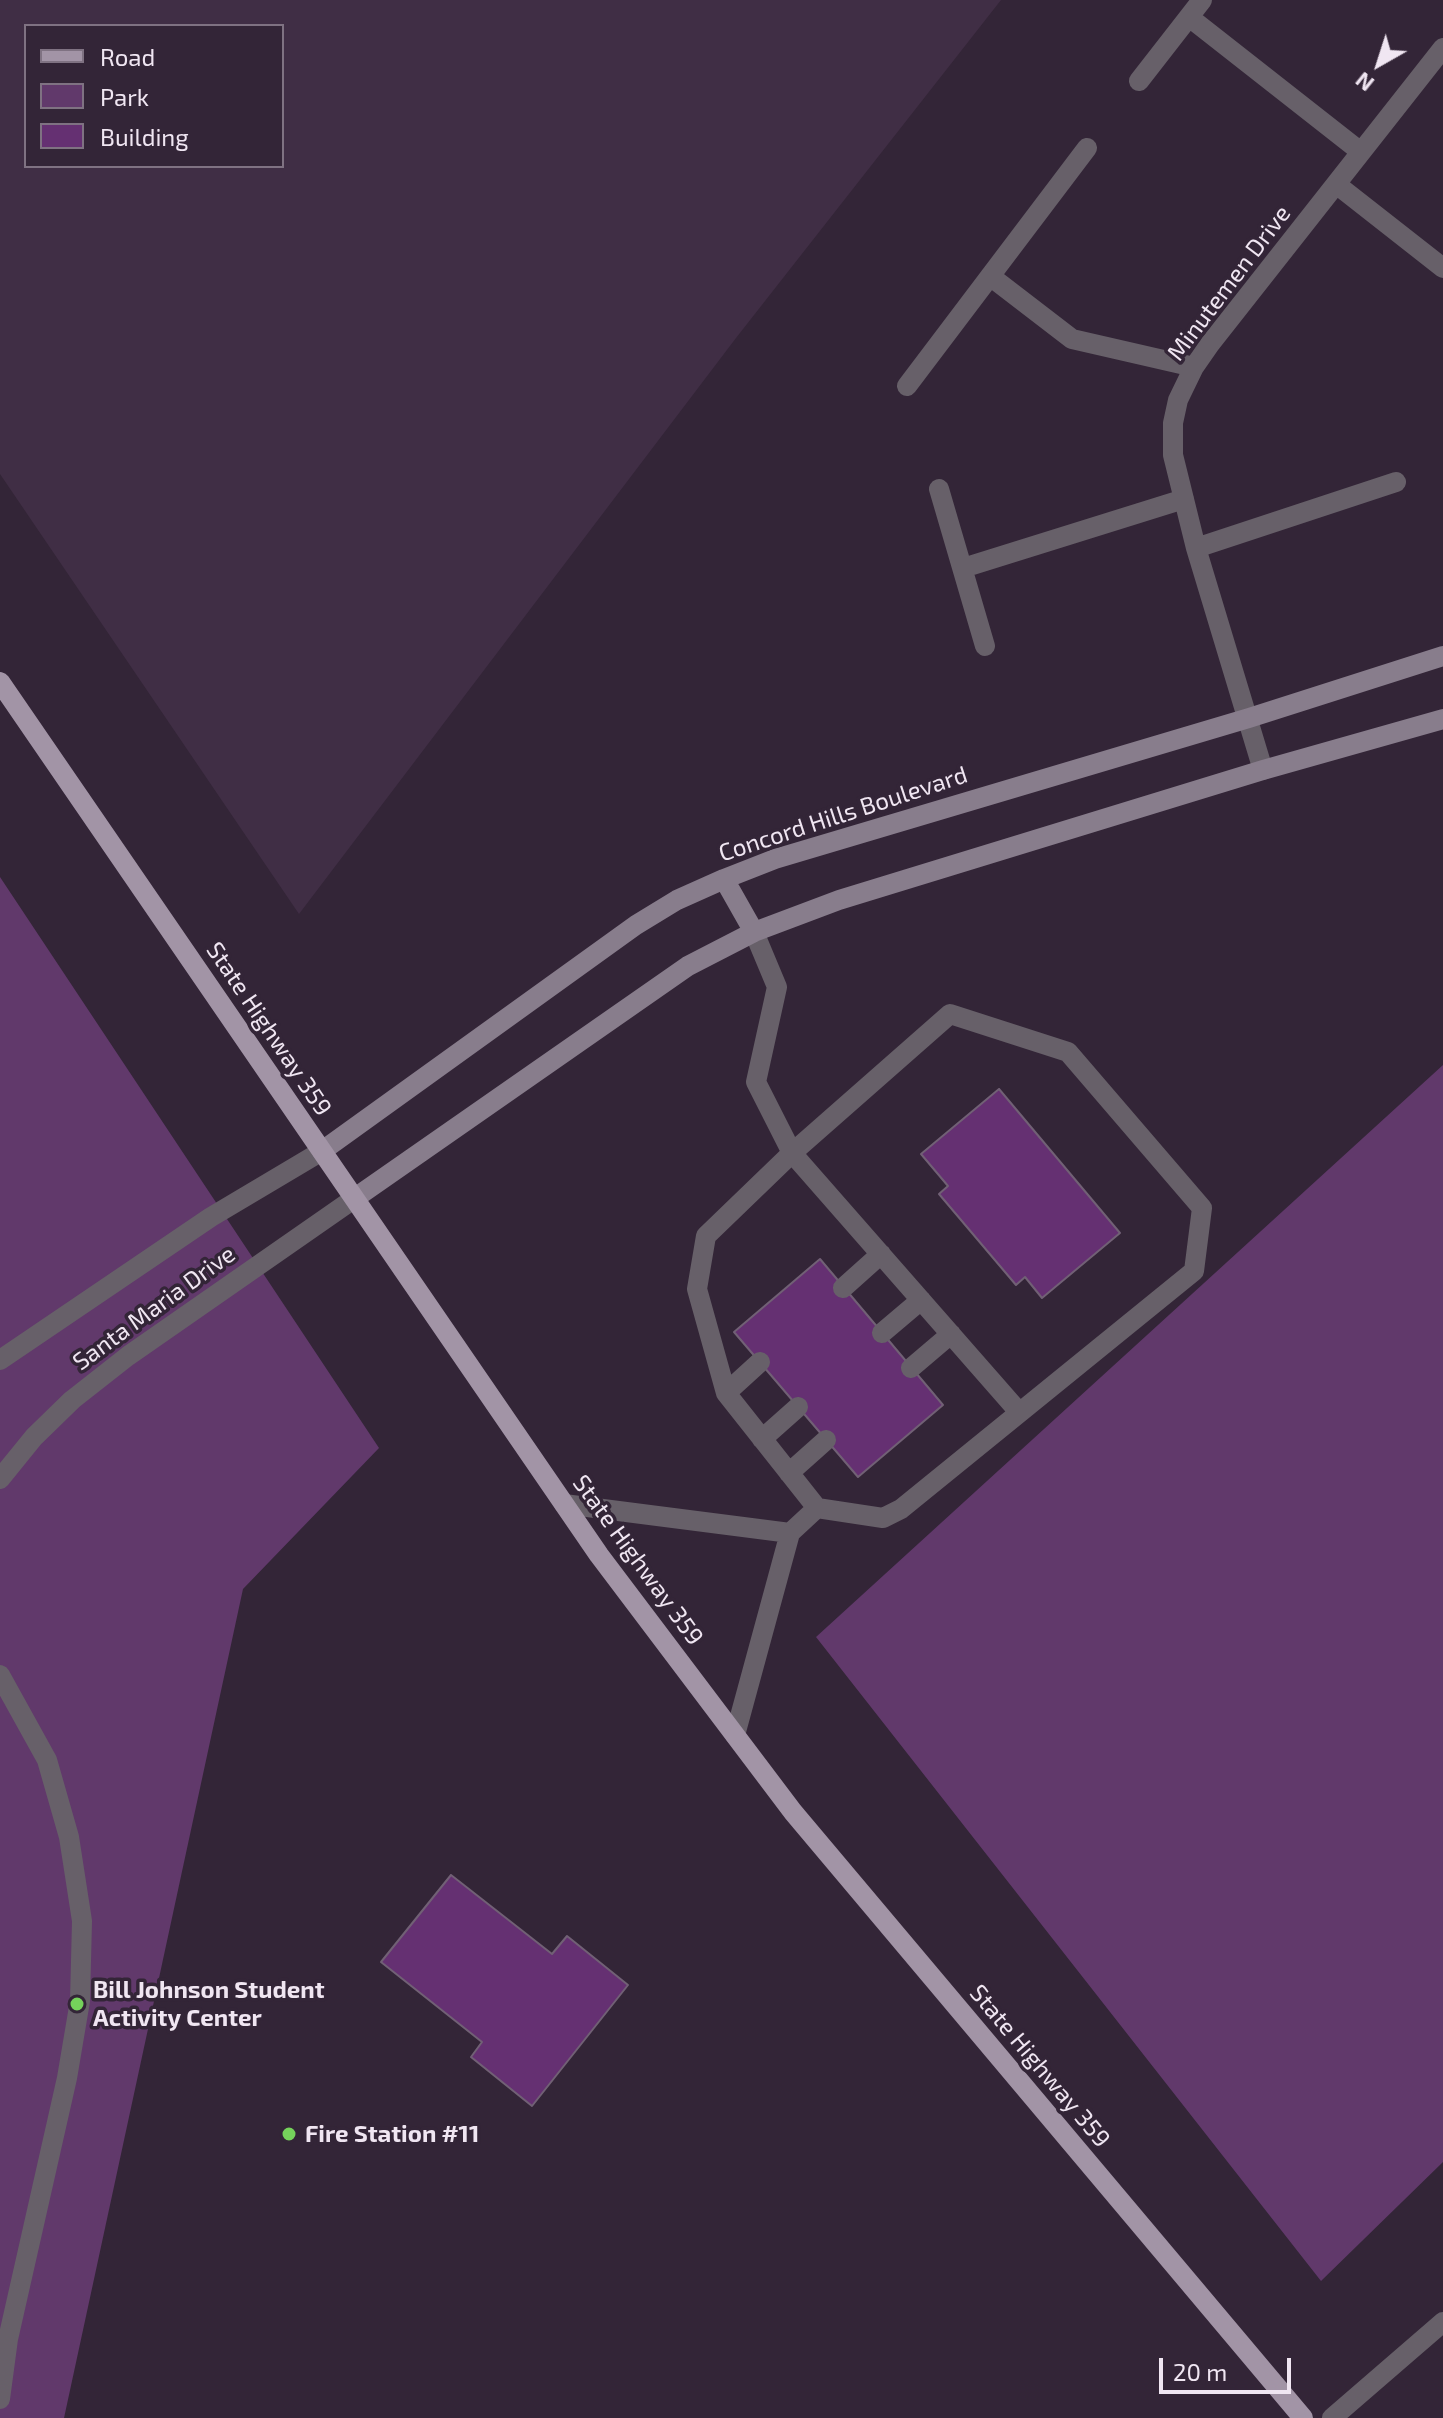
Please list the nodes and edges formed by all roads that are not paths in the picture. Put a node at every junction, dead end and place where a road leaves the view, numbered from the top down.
1 (1202, 0) edge
2 (1189, 17) junction
3 (1443, 48) edge
4 (1139, 81) dead end
5 (1087, 148) dead end
6 (1361, 152) junction
7 (1336, 184) junction
8 (1443, 268) edge
9 (990, 276) junction
10 (1194, 367) junction
11 (907, 386) dead end
12 (1396, 482) dead end
13 (939, 489) dead end
14 (1184, 499) junction
15 (1196, 548) junction
16 (963, 568) junction
17 (985, 646) dead end
18 (1443, 656) edge
19 (0, 682) edge
20 (1249, 718) junction
21 (1443, 719) edge
22 (1263, 770) junction
23 (724, 879) junction
24 (754, 932) junction
25 (322, 1151) junction
26 (792, 1153) junction
27 (355, 1198) junction
28 (881, 1254) junction
29 (843, 1288) dead end
30 (921, 1300) junction
31 (882, 1333) dead end
32 (951, 1334) junction
33 (0, 1360) edge
34 (760, 1362) dead end
35 (911, 1368) dead end
36 (726, 1393) junction
37 (798, 1407) dead end
38 (1019, 1412) junction
39 (762, 1439) junction
40 (826, 1440) dead end
41 (789, 1473) junction
42 (0, 1479) edge
43 (564, 1504) junction
44 (817, 1508) junction
45 (790, 1533) junction
46 (0, 1675) edge
47 (735, 1735) junction
48 (9, 2292) edge
49 (1443, 2322) edge
50 (0, 2399) edge
51 (1303, 2418) edge
52 (1332, 2418) edge

1 - 2 street
2 - 4 street
2 - 6 street
3 - 6 street, Minutemen Drive
5 - 9 street
6 - 7 street, Minutemen Drive
7 - 8 street
7 - 10 street, Minutemen Drive
9 - 10 street
9 - 11 street
10 - 14 street, Minutemen Drive
12 - 15 street
13 - 16 street
14 - 15 street, Minutemen Drive
14 - 16 street
15 - 20 street, Minutemen Drive
16 - 17 street
18 - 20 street, Concord Hills Boulevard
19 - 25 main road, State Highway 359
20 - 22 street, Minutemen Drive
20 - 23 street, Concord Hills Boulevard
21 - 22 street
22 - 24 street
23 - 24 street
23 - 25 street, Concord Hills Boulevard
24 - 26 street
24 - 27 street
25 - 27 main road, State Highway 359
25 - 33 street, Santa Maria Drive
26 - 28 street
26 - 36 street
26 - 38 street
27 - 42 street, Santa Maria Drive
27 - 43 main road, State Highway 359
28 - 29 street
28 - 30 street
30 - 31 street
30 - 32 street
32 - 35 street
32 - 38 street
34 - 36 street
36 - 39 street
37 - 39 street
38 - 44 street
39 - 41 street
40 - 41 street
41 - 44 street
43 - 45 street
43 - 47 main road, State Highway 359
44 - 45 street
45 - 47 street
46 - 48 street
47 - 51 main road, State Highway 359
48 - 50 street
49 - 52 street

